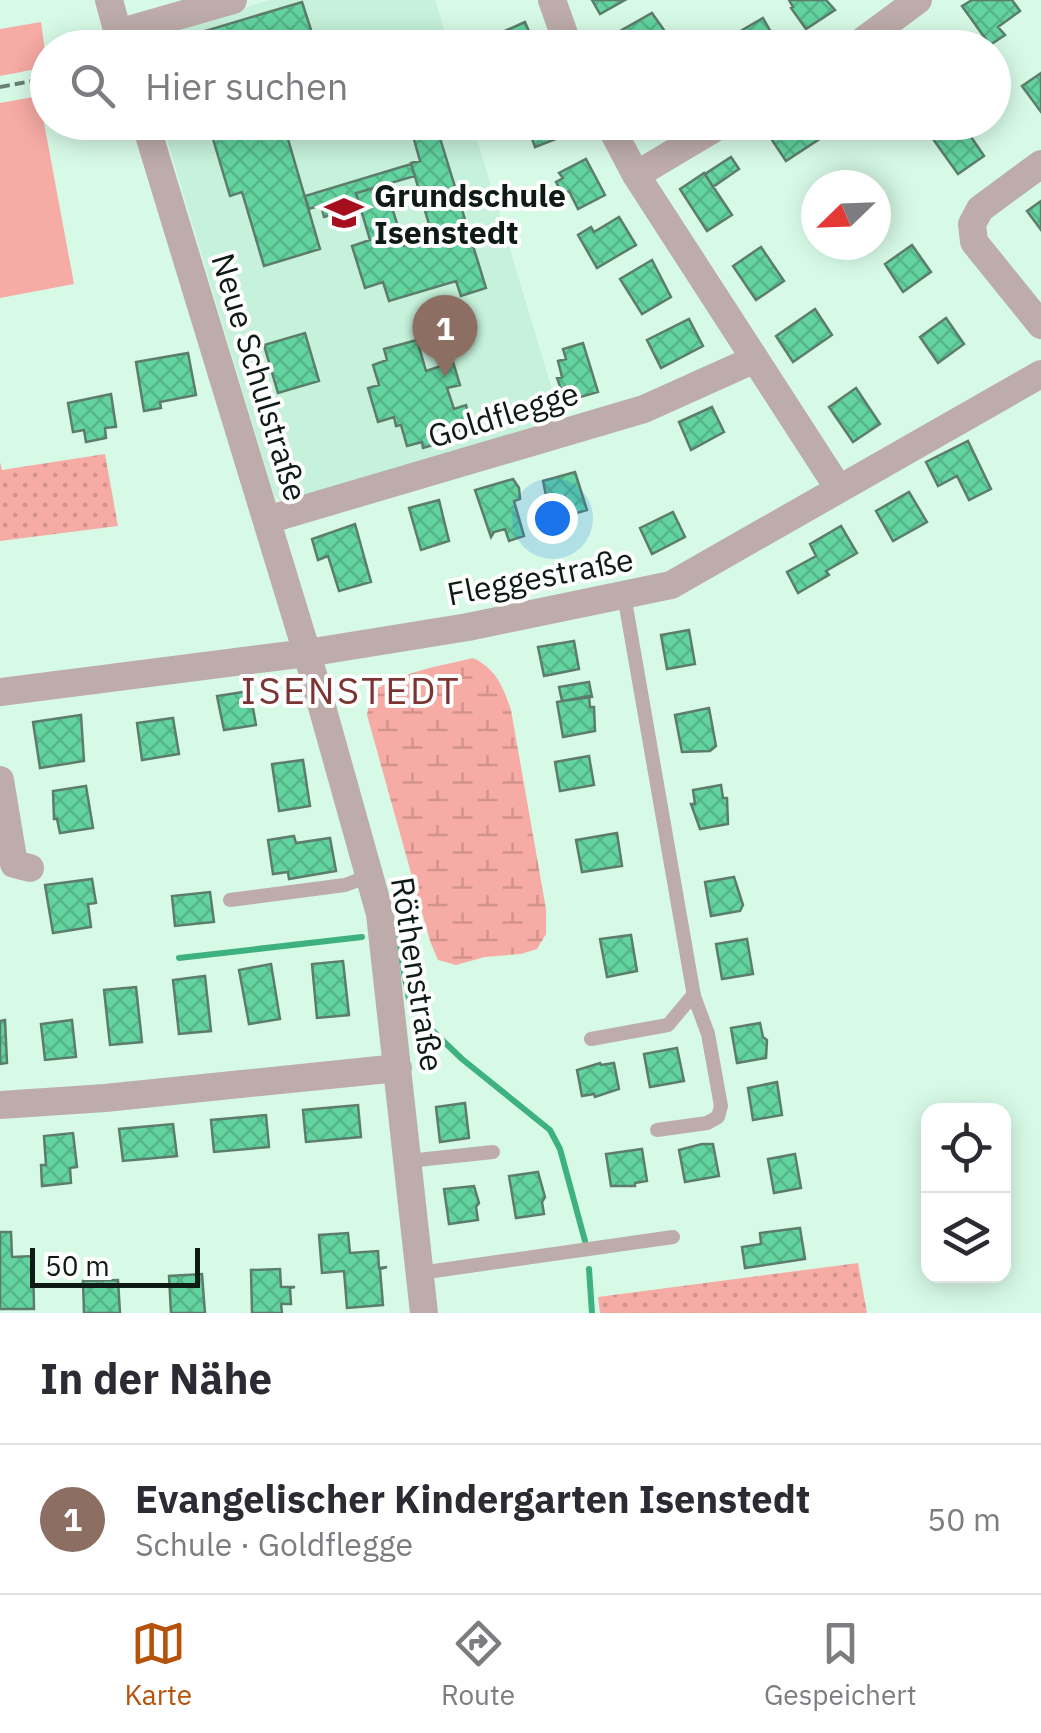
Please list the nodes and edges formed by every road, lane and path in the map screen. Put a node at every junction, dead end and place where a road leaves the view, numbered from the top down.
1 (108, 0) edge
2 (233, 0) edge
3 (552, 0) edge
4 (918, 0) edge
5 (117, 30) edge
6 (148, 30) edge
7 (563, 30) edge
8 (877, 30) edge
9 (30, 81) edge
10 (0, 87) edge
11 (151, 140) edge
12 (618, 140) edge
13 (695, 140) edge
14 (1041, 164) edge
15 (636, 175) junction
16 (1041, 325) edge
17 (752, 360) junction
18 (1041, 374) edge
19 (839, 489) junction
20 (267, 520) junction
21 (624, 595) junction
22 (307, 653) junction
23 (0, 692) edge
24 (0, 780) edge
25 (30, 868) dead end
26 (369, 876) junction
27 (230, 900) dead end
28 (694, 994) junction
29 (591, 1040) dead end
30 (398, 1068) junction
31 (0, 1105) edge
32 (658, 1130) dead end
33 (493, 1152) dead end
34 (408, 1161) junction
35 (672, 1237) dead end
36 (420, 1273) junction
37 (424, 1313) edge

1 - 5 street
2 - 6 street
3 - 7 street
4 - 8 street
9 - 10 path
11 - 20 street, Neue Schulstraße
12 - 15 street
13 - 15 street
14 - 16 street
15 - 17 street
17 - 19 street
17 - 20 street, Goldflegge
18 - 19 street, Fleggestraße
19 - 21 street, Fleggestraße
20 - 22 street, Neue Schulstraße
21 - 22 street, Fleggestraße
21 - 28 lane
22 - 23 street, Fleggestraße
22 - 26 street, Röthenstraße
24 - 25 street
26 - 27 lane
26 - 30 street, Röthenstraße
28 - 29 lane
28 - 32 lane
30 - 31 street
30 - 34 street, Röthenstraße
33 - 34 lane
34 - 36 street, Röthenstraße
35 - 36 lane
36 - 37 street, Röthenstraße

